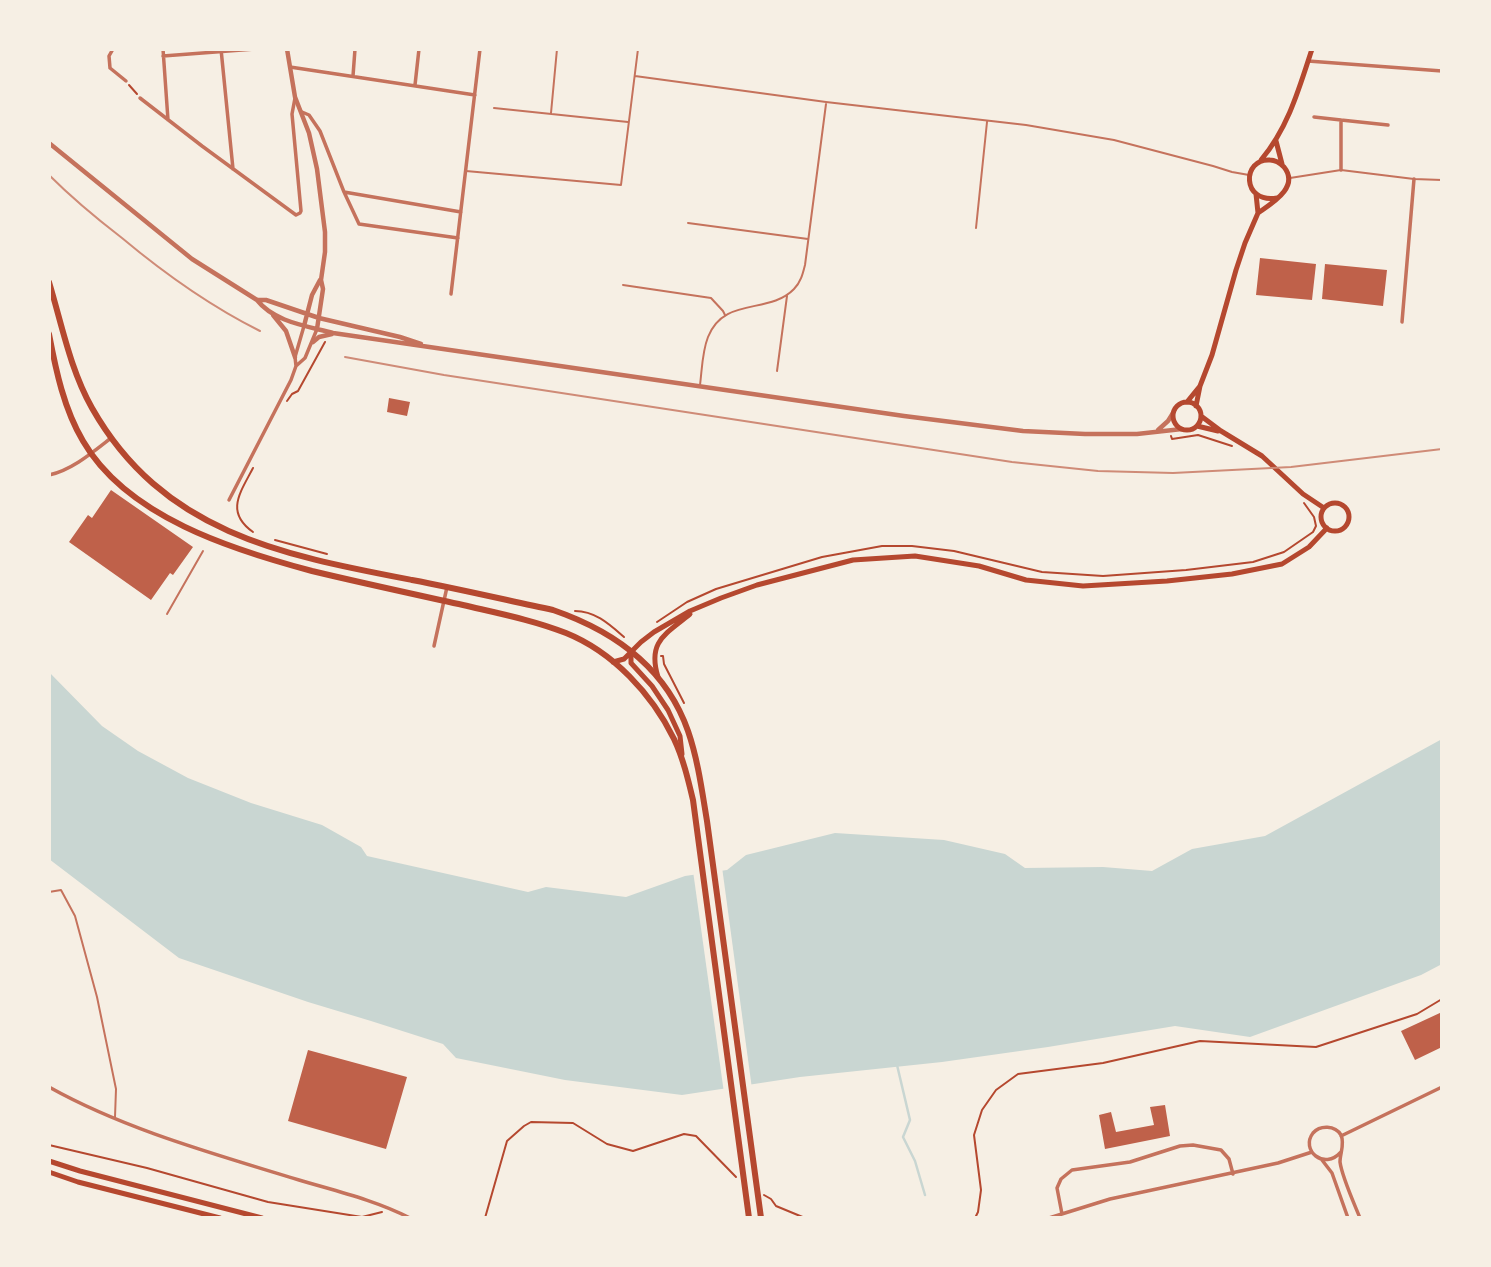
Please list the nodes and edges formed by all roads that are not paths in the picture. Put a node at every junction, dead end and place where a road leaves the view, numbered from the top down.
1 (113, 49) edge
2 (163, 49) edge
3 (256, 49) edge
4 (286, 49) edge
5 (355, 49) edge
6 (419, 49) edge
7 (480, 49) edge
8 (557, 49) edge
9 (638, 49) edge
10 (222, 50) edge
11 (1311, 50) edge
12 (163, 56) junction
13 (1308, 61) junction
14 (289, 66) junction
15 (1442, 71) edge
16 (353, 76) junction
17 (635, 76) junction
18 (126, 81) road end
19 (415, 86) junction
20 (475, 95) junction
21 (295, 97) junction
22 (140, 98) road end
23 (826, 102) junction
24 (494, 108) dead end
25 (302, 113) junction
26 (551, 114) junction
27 (1314, 117) dead end
28 (168, 120) junction
29 (1340, 120) junction
30 (629, 122) junction
31 (987, 122) junction
32 (1388, 125) dead end
33 (1276, 141) junction
34 (49, 143) edge
35 (1258, 163) junction
36 (1282, 164) junction
37 (233, 169) junction
38 (1341, 170) junction
39 (466, 171) junction
40 (1250, 175) junction
41 (1289, 178) junction
42 (1414, 179) junction
43 (1441, 180) edge
44 (344, 192) junction
45 (1256, 194) junction
46 (1277, 198) junction
47 (461, 212) junction
48 (1258, 213) junction
49 (688, 223) dead end
50 (976, 228) dead end
51 (458, 238) junction
52 (809, 240) junction
53 (321, 280) junction
54 (49, 282) edge
55 (623, 285) dead end
56 (451, 294) dead end
57 (788, 294) junction
58 (257, 300) junction
59 (272, 314) junction
60 (307, 315) junction
61 (725, 316) junction
62 (319, 318) junction
63 (1402, 322) dead end
64 (304, 326) junction
65 (317, 329) junction
66 (332, 333) junction
67 (49, 334) edge
68 (313, 342) junction
69 (425, 346) junction
70 (295, 357) junction
71 (296, 366) junction
72 (776, 371) dead end
73 (700, 386) junction
74 (1200, 386) junction
75 (1187, 402) junction
76 (1196, 406) junction
77 (1173, 413) junction
78 (1200, 416) junction
79 (1197, 426) junction
80 (1182, 429) junction
81 (1157, 431) junction
82 (1221, 431) junction
83 (111, 438) junction
84 (91, 453) junction
85 (49, 475) edge
86 (229, 500) dead end
87 (1324, 508) junction
88 (1327, 528) junction
89 (203, 551) dead end
90 (447, 587) junction
91 (444, 601) junction
92 (698, 608) junction
93 (167, 614) dead end
94 (434, 646) dead end
95 (632, 651) junction
96 (613, 662) junction
97 (659, 681) junction
98 (682, 759) junction
99 (49, 892) edge
100 (49, 1087) edge
101 (1442, 1087) edge
102 (114, 1118) junction
103 (1341, 1136) junction
104 (1312, 1152) junction
105 (1340, 1152) junction
106 (1322, 1160) junction
107 (49, 1161) edge
108 (49, 1172) edge
109 (1233, 1174) junction
110 (1062, 1214) junction
111 (220, 1218) edge
112 (262, 1218) edge
113 (410, 1218) edge
114 (749, 1218) edge
115 (761, 1218) edge
116 (1049, 1218) edge
117 (1348, 1218) edge
118 (1360, 1218) edge

1 - 18 street
2 - 12 street
3 - 10 street
4 - 14 street
5 - 16 street
6 - 19 street
7 - 20 street
8 - 26 lane
9 - 17 lane
10 - 12 street
10 - 37 street
11 - 13 main road
12 - 28 street
13 - 15 street
13 - 33 main road
14 - 16 street
14 - 21 street
16 - 19 street
17 - 23 lane
17 - 30 lane
19 - 20 street
20 - 39 street
21 - 25 street
21 - 37 street
22 - 28 street
23 - 31 lane
23 - 52 lane
24 - 26 lane
25 - 44 street
25 - 53 street
26 - 30 lane
27 - 29 street
28 - 37 street
29 - 32 street
29 - 38 street
30 - 39 lane
31 - 40 lane
31 - 50 lane
33 - 35 main road
33 - 36 main road
34 - 58 street
35 - 36 main road
35 - 40 main road
36 - 41 main road
38 - 41 lane
38 - 42 lane
39 - 47 street
40 - 45 main road
41 - 46 main road
42 - 43 lane
42 - 63 street
44 - 47 street
44 - 51 street
45 - 46 main road
45 - 48 main road
46 - 48 main road
47 - 51 street
48 - 74 main road
49 - 52 lane
51 - 56 street
52 - 57 lane
53 - 60 street
53 - 62 street
54 - 83 highway
55 - 61 lane
57 - 61 lane
57 - 72 lane
58 - 59 street
58 - 60 street
59 - 64 street
59 - 70 street
60 - 62 street
60 - 64 street
61 - 73 lane
62 - 65 street
62 - 69 street
64 - 65 street
64 - 70 street
65 - 66 street
65 - 68 street
66 - 68 street
66 - 69 street
67 - 84 highway
68 - 71 street
69 - 73 street
70 - 71 street
71 - 86 street
73 - 81 street
74 - 75 main road
74 - 76 main road
75 - 76 main road
75 - 77 main road
76 - 78 main road
77 - 80 main road
77 - 81 street
78 - 79 main road
78 - 82 main road
79 - 80 main road
79 - 82 main road
80 - 81 street
82 - 87 main road
83 - 84 street
83 - 90 highway
84 - 85 street
84 - 91 highway
87 - 88 main road
87 - 88 main road
88 - 92 main road
89 - 93 lane
90 - 91 street
90 - 95 highway
91 - 94 street
91 - 96 highway
92 - 95 main road
92 - 97 main road
95 - 96 main road
95 - 97 highway
95 - 98 main road
96 - 98 highway
97 - 115 highway
98 - 114 highway
99 - 102 lane
100 - 102 street
101 - 103 street
102 - 113 street
103 - 104 street
103 - 105 street
104 - 106 street
104 - 109 street
105 - 106 street
105 - 118 street
106 - 117 street
107 - 112 main road
108 - 111 main road
109 - 110 street
109 - 110 street
110 - 116 street

